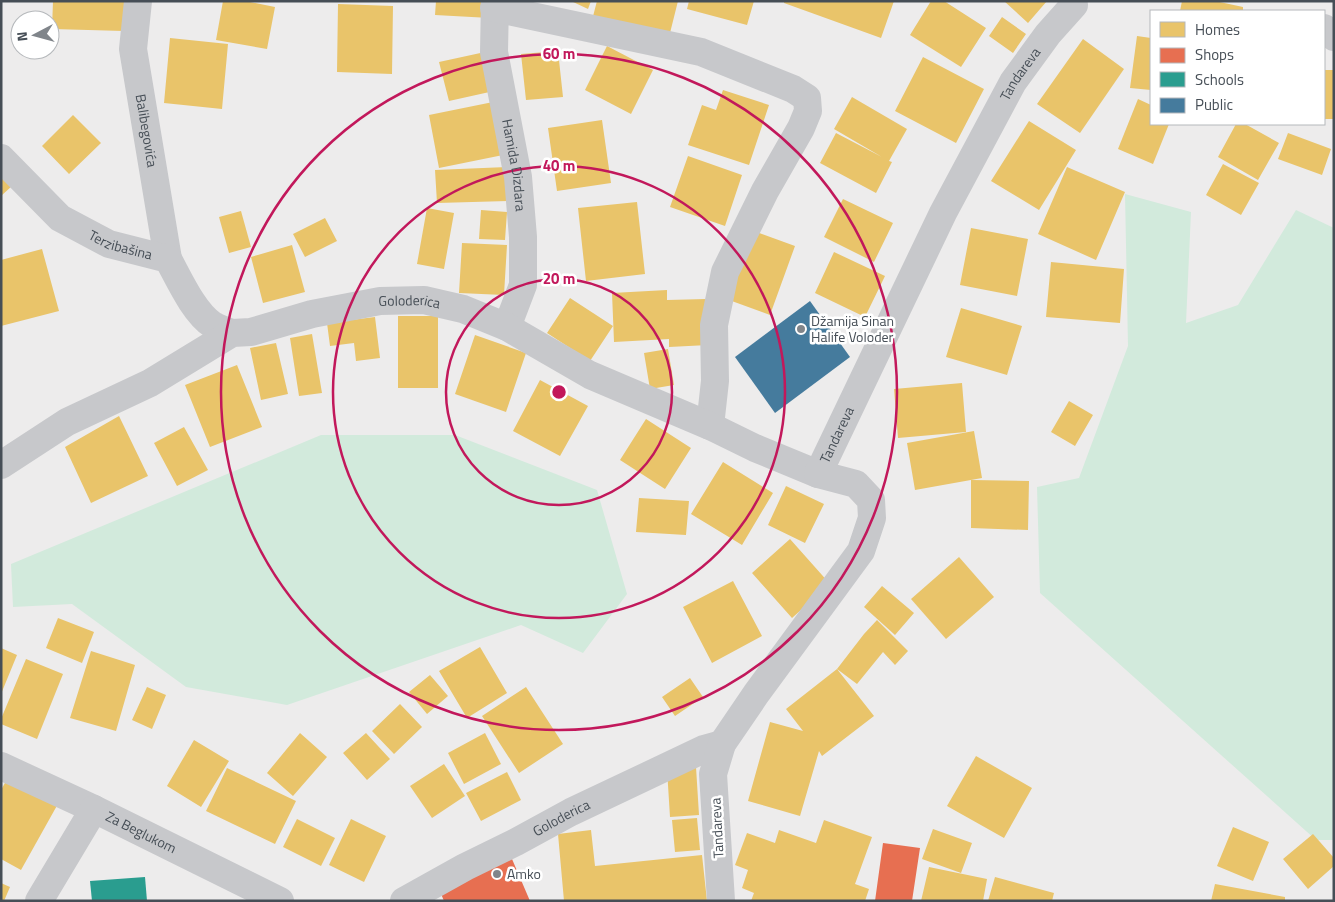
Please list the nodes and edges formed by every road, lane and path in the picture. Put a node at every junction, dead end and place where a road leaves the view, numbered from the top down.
1 (138, 1) edge
2 (494, 5) edge
3 (1074, 5) dead end
4 (1, 158) edge
5 (168, 259) junction
6 (507, 327) junction
7 (232, 333) junction
8 (710, 426) junction
9 (1, 465) edge
10 (818, 474) junction
11 (722, 744) junction
12 (1, 766) edge
13 (94, 809) junction
14 (39, 901) edge
15 (280, 901) edge
16 (404, 901) edge
17 (720, 901) edge

1 - 5 street, Balibegovića
2 - 6 street, Hamida Dizdara
2 - 8 street
3 - 10 street, Tandareva
4 - 5 street, Terzibašina
5 - 7 street, Terzibašina
6 - 7 street, Goloderica
6 - 8 street, Goloderica
7 - 9 street, Goloderica
8 - 10 street, Goloderica
10 - 11 street, Tandareva
11 - 16 street, Goloderica
11 - 17 street, Tandareva
12 - 13 street, Za Beglukom
13 - 14 street
13 - 15 street, Za Beglukom

